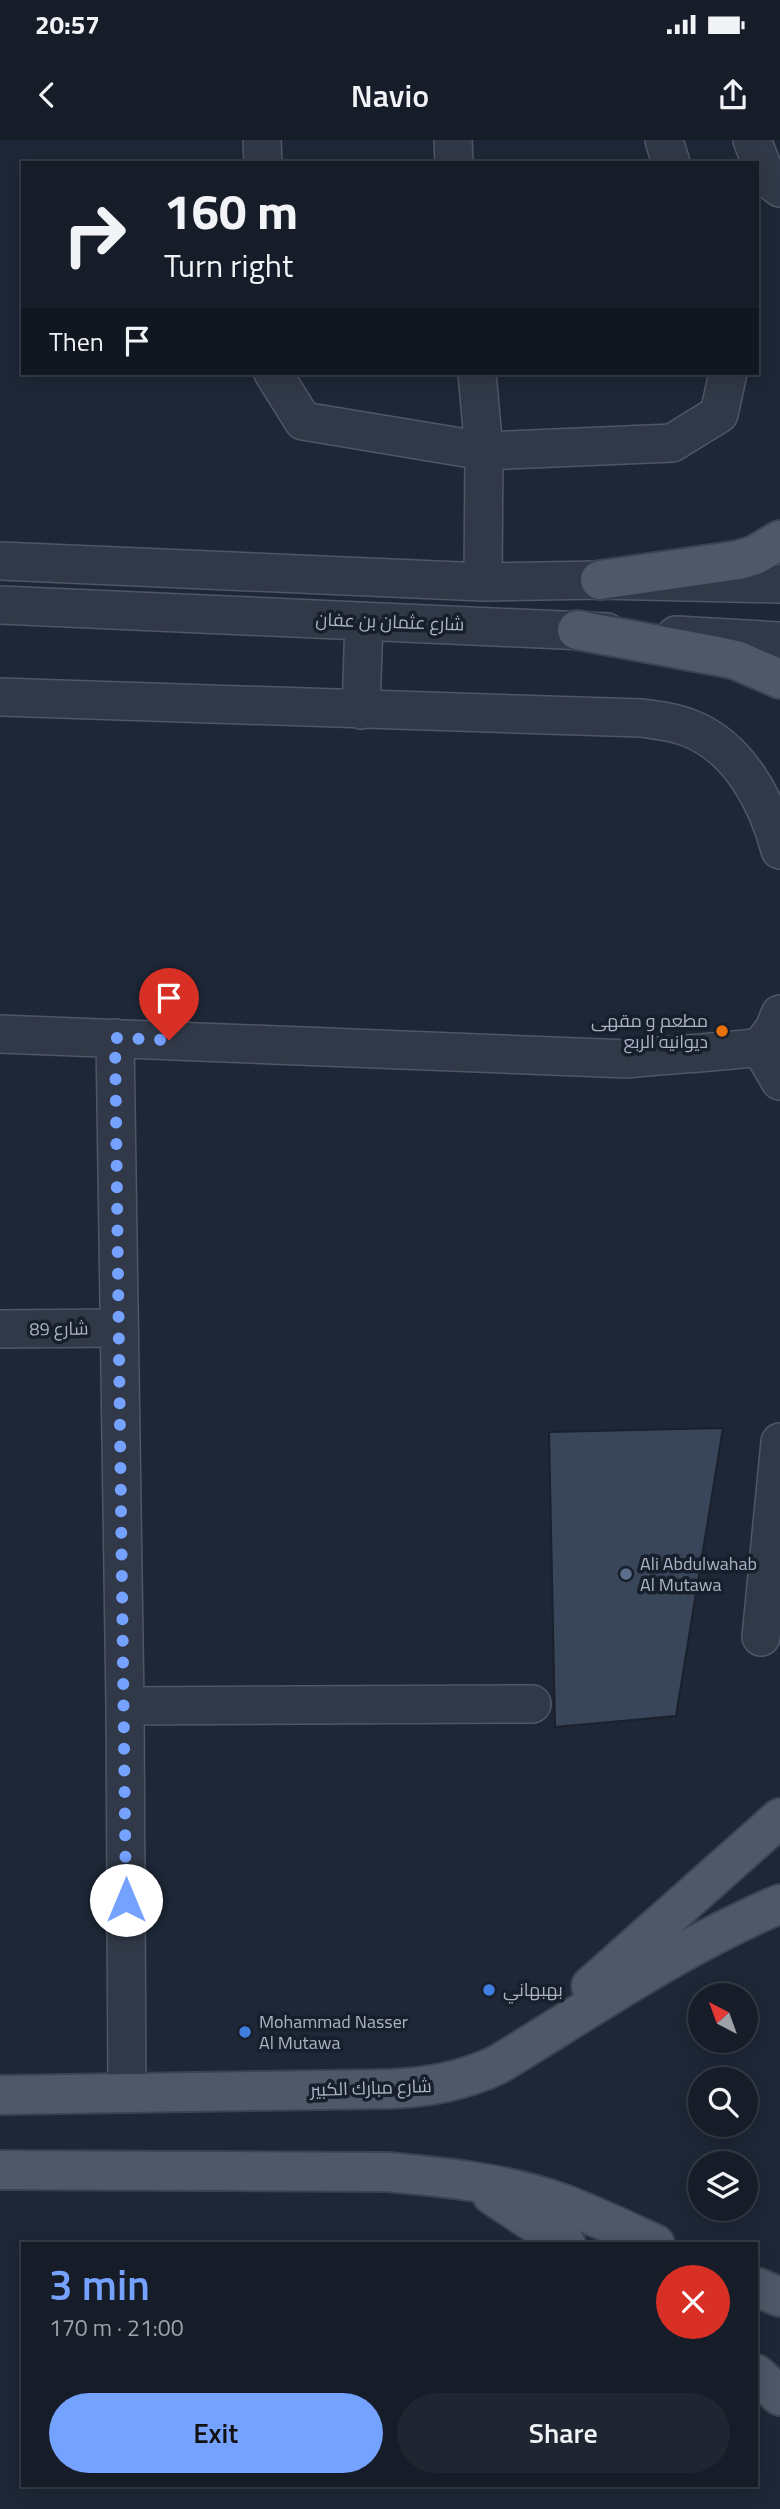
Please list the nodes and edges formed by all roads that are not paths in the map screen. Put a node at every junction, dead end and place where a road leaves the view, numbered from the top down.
1 (262, 140) edge
2 (453, 140) edge
3 (664, 140) edge
4 (752, 140) edge
5 (263, 161) edge
6 (454, 161) edge
7 (670, 161) edge
8 (780, 188) edge
9 (274, 375) edge
10 (477, 375) edge
11 (728, 375) edge
12 (484, 451) junction
13 (780, 540) edge
14 (0, 561) edge
15 (600, 580) junction
16 (483, 582) junction
17 (780, 584) edge
18 (0, 606) edge
19 (364, 621) junction
20 (577, 630) junction
21 (780, 641) edge
22 (780, 678) edge
23 (0, 697) edge
24 (361, 710) junction
25 (780, 850) edge
26 (780, 1014) edge
27 (0, 1034) edge
28 (115, 1038) junction
29 (760, 1047) junction
30 (780, 1081) edge
31 (118, 1328) junction
32 (0, 1329) edge
33 (780, 1443) edge
34 (761, 1637) dead end
35 (532, 1704) dead end
36 (125, 1706) junction
37 (780, 1818) edge
38 (780, 1904) edge
39 (512, 2056) junction
40 (127, 2094) junction
41 (0, 2095) edge
42 (0, 2169) edge
43 (473, 2182) junction
44 (563, 2242) edge
45 (650, 2242) edge
46 (758, 2288) edge
47 (780, 2297) edge
48 (758, 2376) edge
49 (780, 2396) edge

1 - 5 street
2 - 6 street
3 - 7 street
4 - 8 street
9 - 12 street
10 - 12 street
11 - 12 street
12 - 16 street
13 - 15 main road
14 - 16 street
15 - 16 street
15 - 17 street
18 - 19 street, شارع عثمان بن عفان
19 - 20 street, شارع عثمان بن عفان
19 - 24 street
20 - 21 street, شارع عثمان بن عفان
20 - 22 main road
23 - 24 street
24 - 25 street
26 - 29 street
27 - 28 street
28 - 29 street
28 - 31 street
29 - 30 street
31 - 32 street, شارع 89
31 - 36 street
33 - 34 street
35 - 36 street
36 - 40 street
37 - 39 main road
38 - 39 main road, شارع مبارك الكبير
39 - 40 main road, شارع مبارك الكبير
40 - 41 main road, شارع مبارك الكبير
42 - 43 main road
43 - 44 main road
43 - 45 main road
46 - 47 main road
48 - 49 main road

